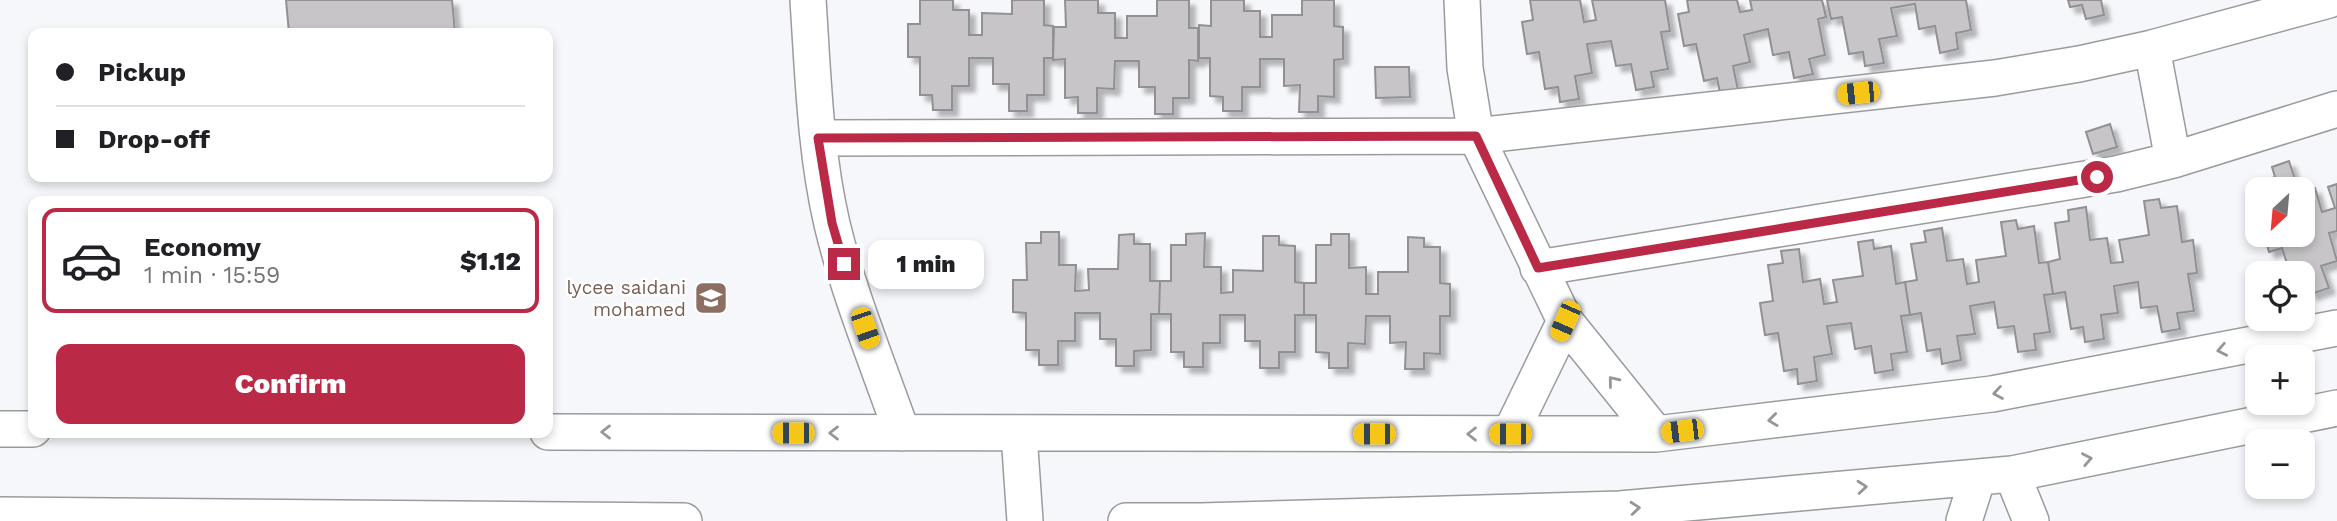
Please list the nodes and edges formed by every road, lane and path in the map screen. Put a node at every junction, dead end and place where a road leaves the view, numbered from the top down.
1 (808, 0) edge
2 (1462, 0) edge
3 (2329, 0) edge
4 (2152, 48) junction
5 (2337, 109) edge
6 (1476, 136) junction
7 (818, 138) junction
8 (2173, 160) junction
9 (1538, 268) junction
10 (1565, 321) junction
11 (2337, 328) edge
12 (2337, 408) edge
13 (0, 429) edge
14 (28, 429) edge
15 (553, 432) edge
16 (902, 433) junction
17 (1019, 434) junction
18 (1510, 434) junction
19 (1656, 434) junction
20 (1995, 475) junction
21 (0, 515) edge
22 (37, 518) edge
23 (684, 521) edge
24 (1025, 521) edge
25 (1126, 521) edge
26 (1964, 521) edge
27 (2031, 521) edge

1 - 7 street
2 - 6 street
3 - 4 street
4 - 6 street
4 - 8 street
5 - 8 street
6 - 7 street
6 - 9 street
7 - 16 street
8 - 9 street
9 - 10 street
10 - 18 street
19 -> 10 street
11 -> 19 street
20 -> 12 street
13 - 14 street
16 -> 15 street
16 - 17 street
18 -> 17 street
17 - 24 street
18 - 19 street
25 -> 20 street
20 - 26 street
20 - 27 street
21 - 22 street
22 - 23 street

